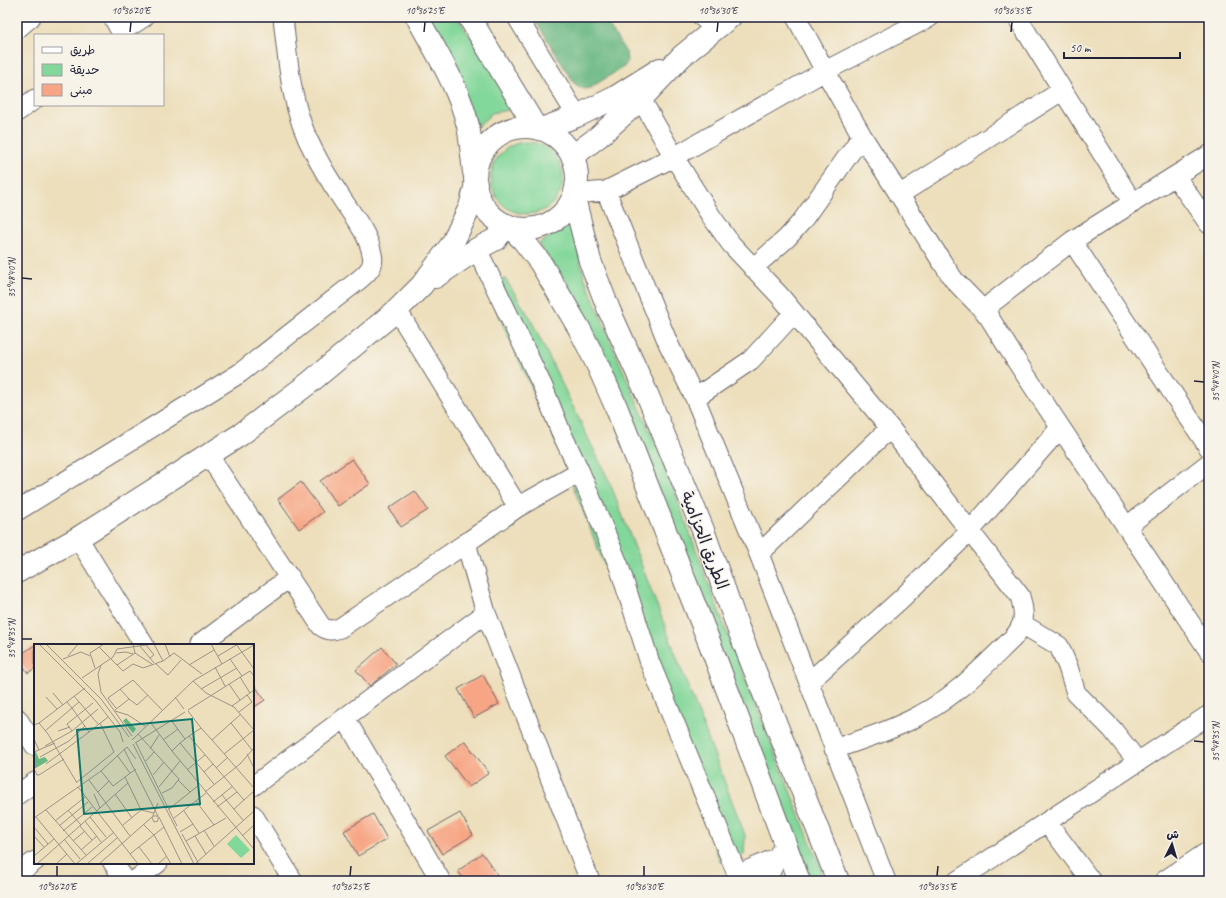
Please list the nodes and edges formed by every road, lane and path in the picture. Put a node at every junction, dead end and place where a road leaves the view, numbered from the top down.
1 (32, 17) edge
2 (144, 17) edge
3 (282, 17) edge
4 (417, 17) edge
5 (470, 17) edge
6 (517, 17) edge
7 (796, 17) edge
8 (930, 17) edge
9 (1017, 17) edge
10 (716, 21) edge
11 (117, 28) edge
12 (17, 29) edge
13 (682, 56) junction
14 (825, 71) junction
15 (1062, 90) junction
16 (641, 99) junction
17 (34, 100) edge
18 (17, 112) edge
19 (577, 116) junction
20 (539, 129) junction
21 (862, 136) junction
22 (1209, 155) edge
23 (572, 156) junction
24 (674, 157) junction
25 (1175, 176) junction
26 (475, 181) junction
27 (606, 191) junction
28 (899, 195) junction
29 (574, 196) junction
30 (1133, 203) junction
31 (1209, 224) edge
32 (508, 226) junction
33 (1072, 241) junction
34 (477, 249) junction
35 (753, 268) junction
36 (422, 285) junction
37 (397, 310) junction
38 (984, 311) junction
39 (794, 313) junction
40 (695, 398) junction
41 (890, 428) junction
42 (1060, 428) junction
43 (1209, 448) edge
44 (209, 456) junction
45 (1209, 463) edge
46 (580, 472) junction
47 (518, 507) junction
48 (17, 511) edge
49 (1126, 527) junction
50 (970, 531) junction
51 (78, 538) junction
52 (466, 543) junction
53 (759, 554) junction
54 (17, 572) edge
55 (290, 577) junction
56 (486, 612) junction
57 (1022, 624) junction
58 (143, 644) edge
59 (200, 644) edge
60 (1209, 650) edge
61 (809, 682) junction
62 (1209, 715) edge
63 (17, 718) edge
64 (345, 718) junction
65 (34, 744) edge
66 (834, 749) junction
67 (1138, 762) junction
68 (34, 783) edge
69 (254, 785) edge
70 (17, 795) edge
71 (254, 817) edge
72 (1047, 822) junction
73 (781, 850) junction
74 (1209, 852) edge
75 (34, 863) edge
76 (1191, 863) junction
77 (114, 864) edge
78 (157, 864) edge
79 (17, 874) edge
80 (739, 878) edge
81 (126, 881) edge
82 (134, 881) edge
83 (293, 881) edge
84 (441, 881) edge
85 (590, 881) edge
86 (766, 881) edge
87 (799, 881) edge
88 (838, 881) edge
89 (886, 881) edge
90 (956, 881) edge
91 (1091, 881) edge
92 (1164, 881) edge
93 (1202, 881) edge

1 - 12 street
2 - 11 street
3 - 48 street
4 - 26 main road, الطريق الحزامية
5 - 20 main road
6 - 19 street
7 - 14 street
8 - 14 street
9 - 15 street
10 - 13 main road
13 - 16 main road
13 - 19 main road
14 - 21 street
14 - 24 street
15 - 28 street
15 - 30 street
16 - 23 main road
16 - 24 street
17 - 18 street
19 - 20 main road
20 - 23 main road, الطريق الحزامية
20 - 26 main road, الطريق الحزامية
21 - 28 street
21 - 35 street
22 - 25 street
23 - 29 main road, الطريق الحزامية
24 - 27 street
24 - 35 street
25 - 30 street
25 - 31 street
26 - 32 main road, الطريق الحزامية
26 - 36 main road
27 - 29 street
27 - 40 street
28 - 38 street
29 - 32 main road, الطريق الحزامية
29 - 88 main road, الطريق الحزامية
30 - 33 street
32 - 34 main road
32 - 73 main road, الطريق الحزامية
33 - 38 street
33 - 43 street
34 - 36 main road
34 - 46 street
35 - 39 street
36 - 37 main road
37 - 44 main road
37 - 47 street
38 - 42 street
39 - 40 street
39 - 41 street
40 - 53 street
41 - 50 street
41 - 53 street
42 - 49 street
42 - 50 street
44 - 51 main road
44 - 55 street
45 - 49 street
46 - 47 street
46 - 80 street
47 - 52 street
49 - 60 street
50 - 57 street
50 - 61 street
51 - 54 main road
51 - 58 street
52 - 55 street
52 - 56 street
53 - 61 street
55 - 59 street
56 - 64 street
56 - 85 street
57 - 66 street
57 - 67 street
61 - 66 street
62 - 67 street
63 - 65 street
64 - 69 street
64 - 84 street
66 - 89 street
67 - 72 street
68 - 70 street
71 - 83 street
72 - 90 street
72 - 91 street
73 - 80 street
73 - 86 street
73 - 87 main road, الطريق الحزامية
74 - 76 street
75 - 79 street
76 - 92 street
76 - 93 street
77 - 81 street
78 - 82 street

